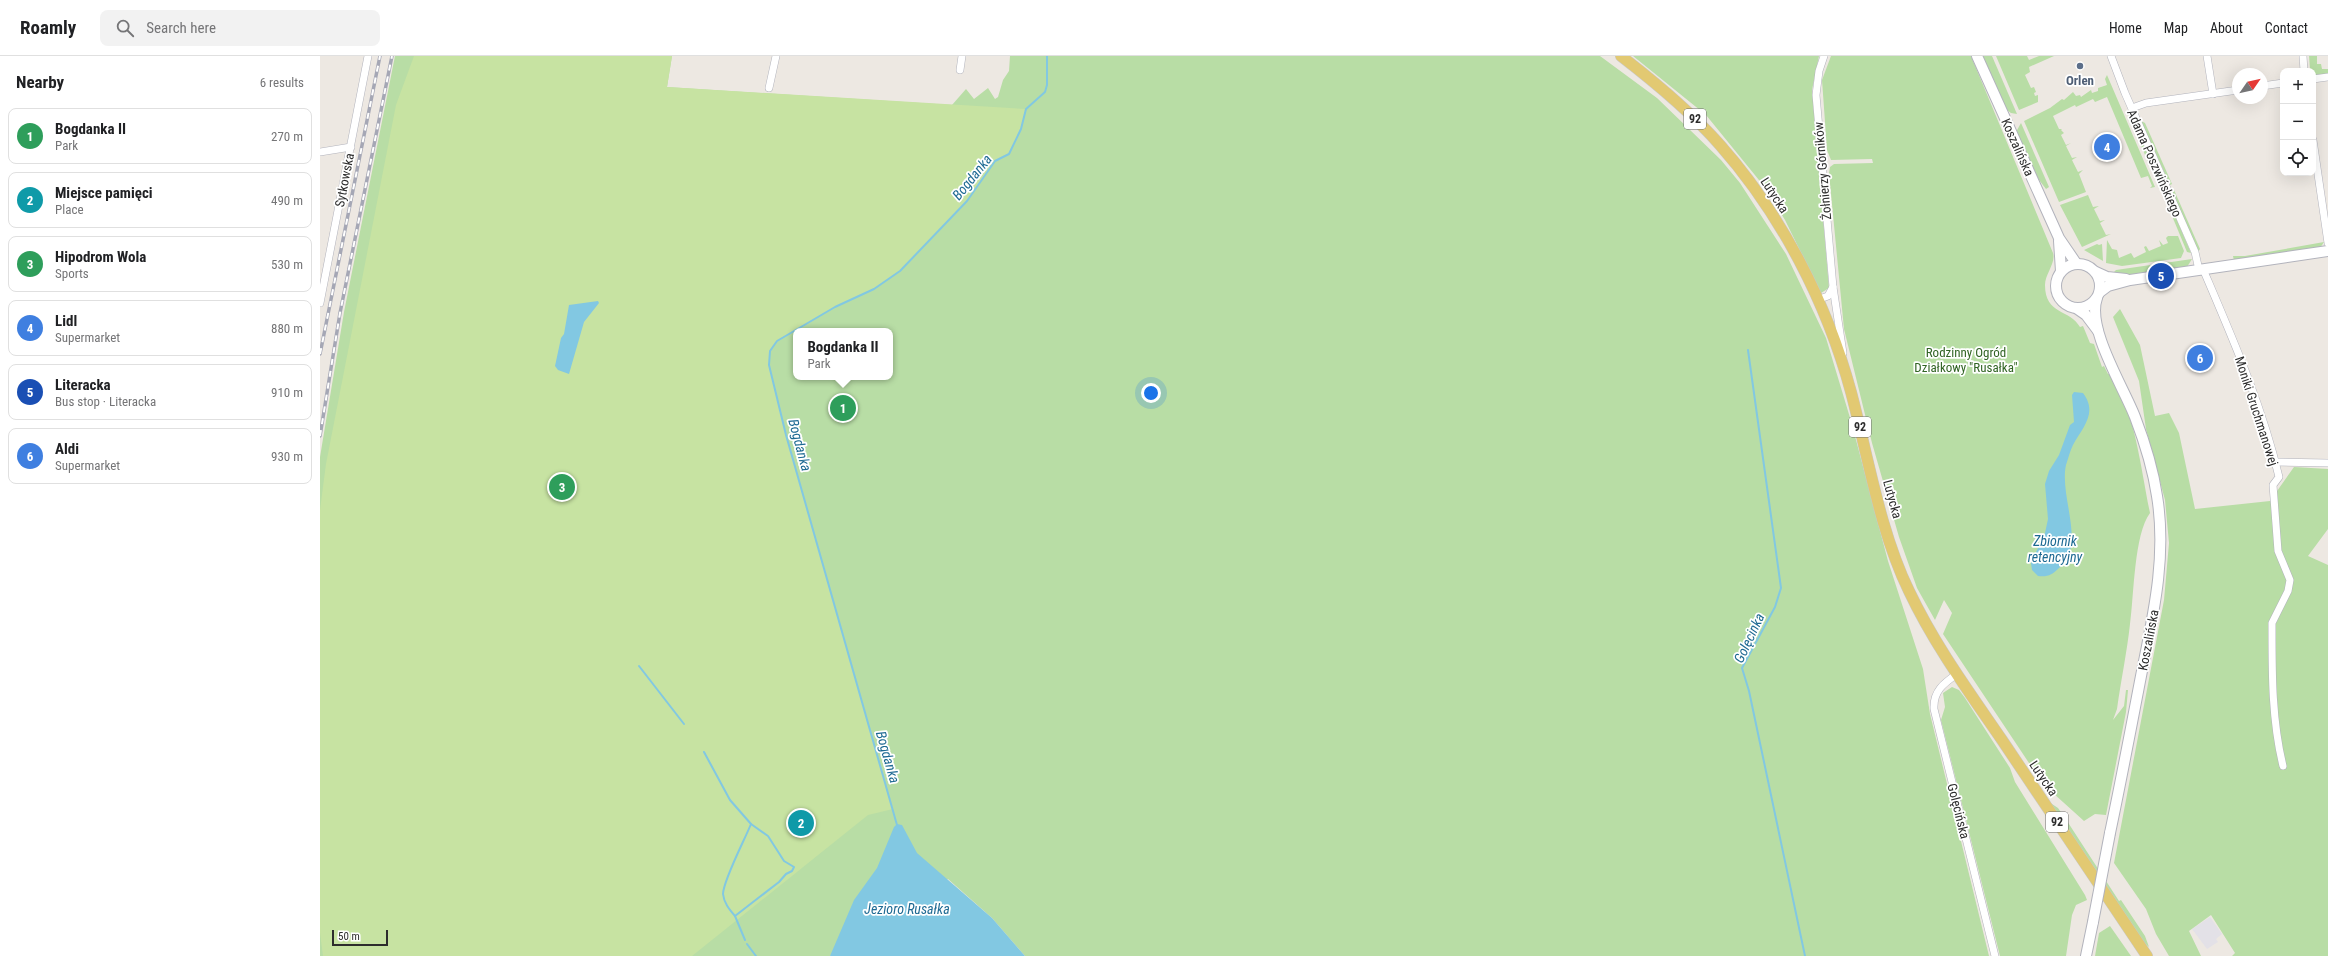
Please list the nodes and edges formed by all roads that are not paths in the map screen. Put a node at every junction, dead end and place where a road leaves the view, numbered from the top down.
1 (368, 56) edge
2 (776, 56) edge
3 (962, 56) edge
4 (1621, 56) edge
5 (1824, 56) edge
6 (1977, 56) edge
7 (2111, 56) edge
8 (2207, 56) edge
9 (2303, 56) edge
10 (2304, 68) edge
11 (960, 70) dead end
12 (2328, 77) edge
13 (2316, 79) edge
14 (2280, 83) edge
15 (2268, 85) edge
16 (769, 88) dead end
17 (2232, 91) edge
18 (2213, 94) junction
19 (2132, 108) junction
20 (351, 147) junction
21 (320, 152) edge
22 (2316, 161) edge
23 (2059, 238) junction
24 (2328, 243) edge
25 (2328, 251) edge
26 (2076, 263) junction
27 (2201, 269) junction
28 (2061, 271) junction
29 (2096, 272) junction
30 (2130, 280) junction
31 (1833, 287) junction
32 (2098, 295) junction
33 (1817, 300) junction
34 (320, 303) edge
35 (2076, 308) junction
36 (2098, 331) junction
37 (1850, 390) junction
38 (2275, 462) junction
39 (2328, 462) edge
40 (1957, 674) junction
41 (2283, 766) dead end
42 (1995, 956) edge
43 (2086, 956) edge
44 (2147, 956) edge

1 - 20 street, Sytkowska
2 - 16 street
3 - 11 street
4 - 33 main road, Lutycka / 92
5 - 31 street, Żołnierzy Górników
6 - 23 street, Koszalińska
7 - 19 street, Adama Poszwińskiego
8 - 18 street
9 - 10 street
12 - 13 street
14 - 15 street
17 - 18 street
18 - 19 street
19 - 27 street, Adama Poszwińskiego
20 - 21 street
20 - 34 street, Sytkowska
22 - 24 street
23 - 26 street, Koszalińska
23 - 28 street, Koszalińska
25 - 27 street
26 - 28 street
26 - 29 street
27 - 30 street
27 - 38 street, Moniki Gruchmanowej
28 - 35 street
29 - 30 street
29 - 32 street
30 - 32 street
31 - 33 street
31 - 37 street, Żołnierzy Górników
32 - 35 street
32 - 36 street, Koszalińska
33 - 37 main road, Lutycka / 92
35 - 36 street, Koszalińska
36 - 43 street, Koszalińska, bridge
37 - 40 main road, Lutycka / 92
38 - 39 street
38 - 41 street, Moniki Gruchmanowej
40 - 42 street, Golęcińska
40 - 44 main road, Lutycka / 92

